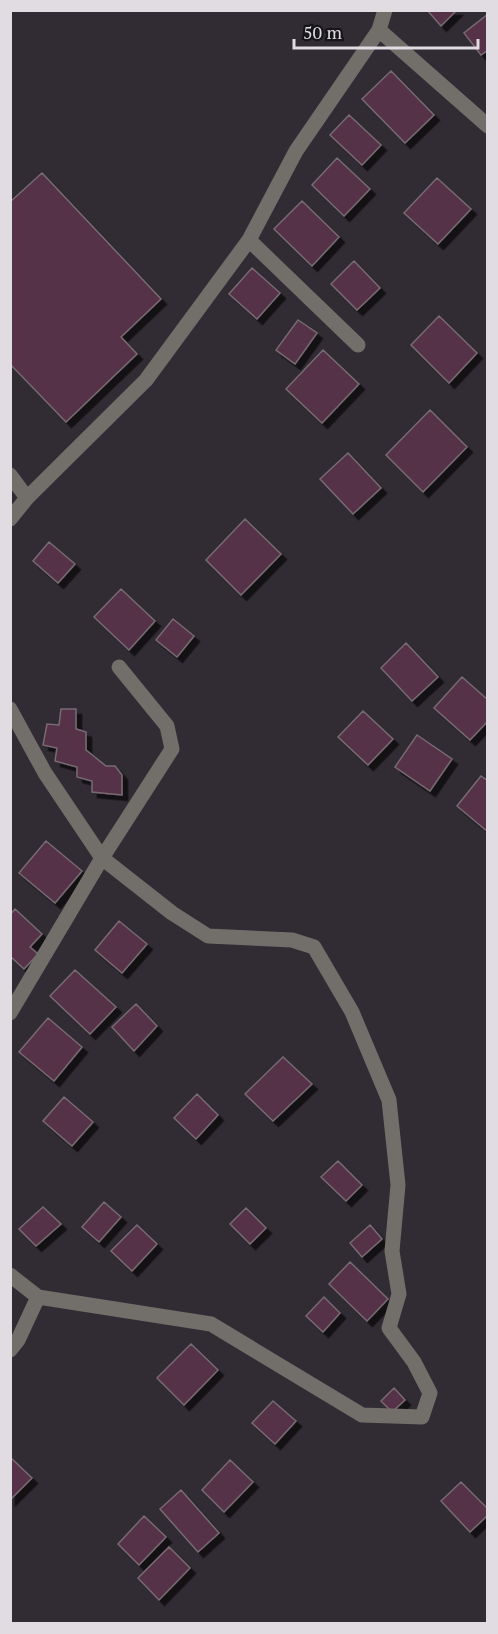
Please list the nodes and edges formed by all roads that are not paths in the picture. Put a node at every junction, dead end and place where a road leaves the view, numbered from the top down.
1 (385, 10) edge
2 (379, 30) junction
3 (488, 126) edge
4 (249, 240) junction
5 (358, 345) dead end
6 (10, 475) edge
7 (27, 498) junction
8 (10, 519) edge
9 (120, 667) dead end
10 (10, 710) edge
11 (102, 858) junction
12 (10, 1013) edge
13 (10, 1275) edge
14 (38, 1297) junction
15 (10, 1350) edge

1 - 2 street
2 - 3 street
2 - 4 street
4 - 5 street
4 - 7 street
6 - 7 street
7 - 8 street
9 - 11 street
10 - 11 street
11 - 12 street
11 - 14 street
13 - 14 street
14 - 15 street

